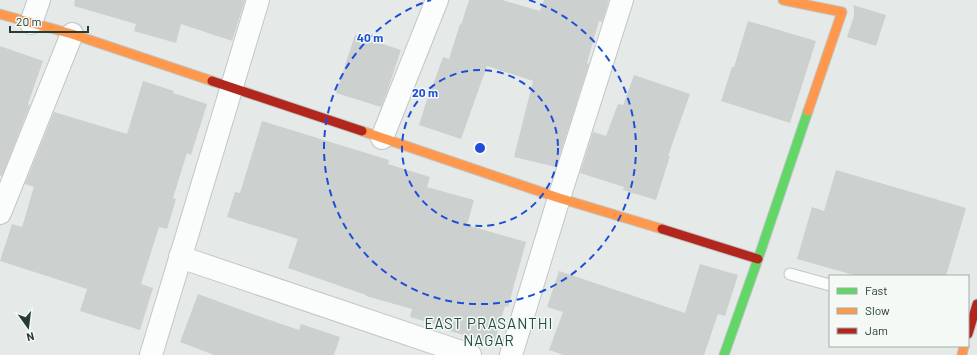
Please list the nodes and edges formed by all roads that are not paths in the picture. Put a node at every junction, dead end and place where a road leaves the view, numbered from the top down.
1 (39, 0) edge
2 (258, 0) edge
3 (437, 0) edge
4 (622, 0) edge
5 (783, 0) edge
6 (0, 14) edge
7 (31, 22) junction
8 (72, 34) junction
9 (232, 87) junction
10 (382, 138) junction
11 (559, 198) junction
12 (1, 208) edge
13 (180, 257) junction
14 (758, 259) junction
15 (790, 274) dead end
16 (829, 285) edge
17 (977, 304) edge
18 (969, 326) edge
19 (151, 355) edge
20 (470, 355) edge
21 (511, 355) edge
22 (724, 355) edge

1 - 7 street
2 - 9 street
3 - 10 street
4 - 11 street
5 - 14 street
6 - 7 street
7 - 8 street
8 - 9 street
8 - 12 street
9 - 10 street
9 - 13 street
10 - 11 street
11 - 14 street
11 - 21 street
13 - 19 street
13 - 20 street
14 - 22 street
15 - 16 lane
17 - 18 street

